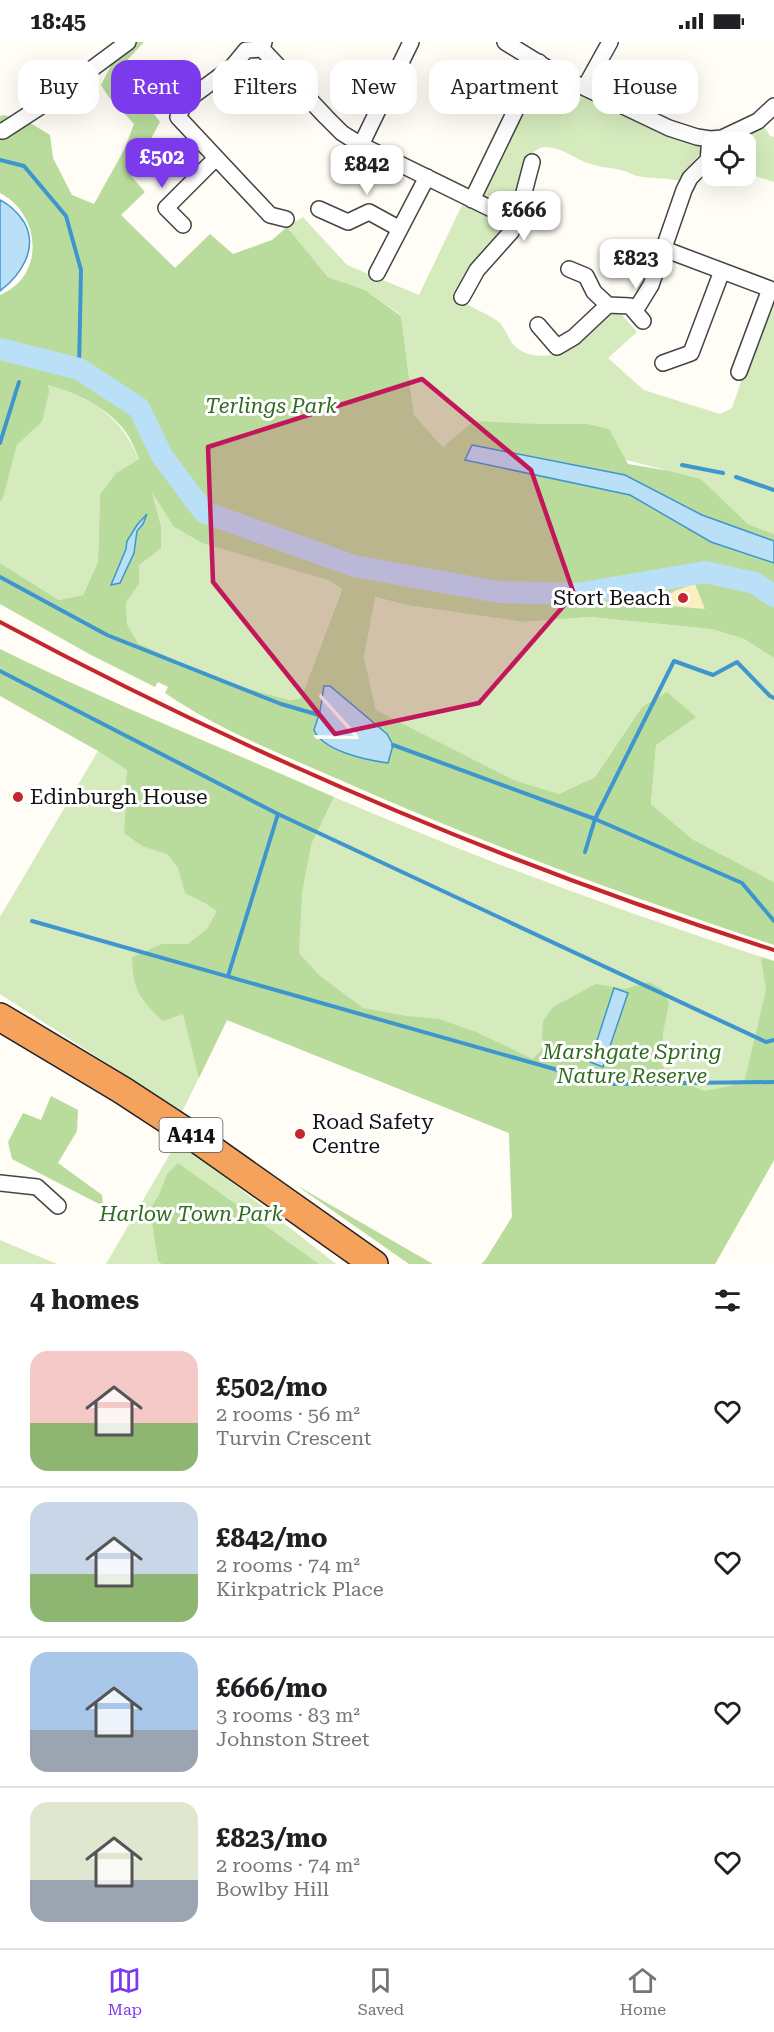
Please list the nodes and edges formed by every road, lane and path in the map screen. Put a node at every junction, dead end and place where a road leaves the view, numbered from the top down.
1 (128, 42) edge
2 (411, 42) edge
3 (505, 42) edge
4 (610, 42) edge
5 (263, 45) edge
6 (535, 60) edge
7 (580, 85) edge
8 (585, 87) junction
9 (774, 106) edge
10 (513, 114) edge
11 (0, 131) edge
12 (736, 132) edge
13 (702, 137) edge
14 (361, 145) junction
15 (216, 158) junction
16 (532, 162) dead end
17 (702, 166) edge
18 (427, 177) junction
19 (472, 200) junction
20 (320, 209) dead end
21 (286, 219) dead end
22 (516, 221) junction
23 (183, 225) dead end
24 (400, 229) junction
25 (664, 249) junction
26 (569, 268) dead end
27 (722, 271) junction
28 (376, 273) dead end
29 (462, 297) dead end
30 (608, 305) junction
31 (538, 325) dead end
32 (663, 363) dead end
33 (739, 372) dead end
34 (0, 1017) edge
35 (0, 1183) edge
36 (58, 1206) dead end
37 (374, 1264) edge

1 - 11 street
2 - 14 street
3 - 6 street
4 - 8 street
5 - 14 street
5 - 15 street
7 - 8 street
8 - 13 street
9 - 12 street
10 - 19 street
14 - 18 street
15 - 21 street
15 - 23 street
16 - 22 street
17 - 25 street
18 - 19 street
18 - 24 street
19 - 22 street
20 - 24 street
22 - 29 street
24 - 28 street
25 - 27 street
25 - 30 street
26 - 30 street
27 - 32 street
27 - 33 street
30 - 31 street
34 - 37 highway, A414
35 - 36 street

